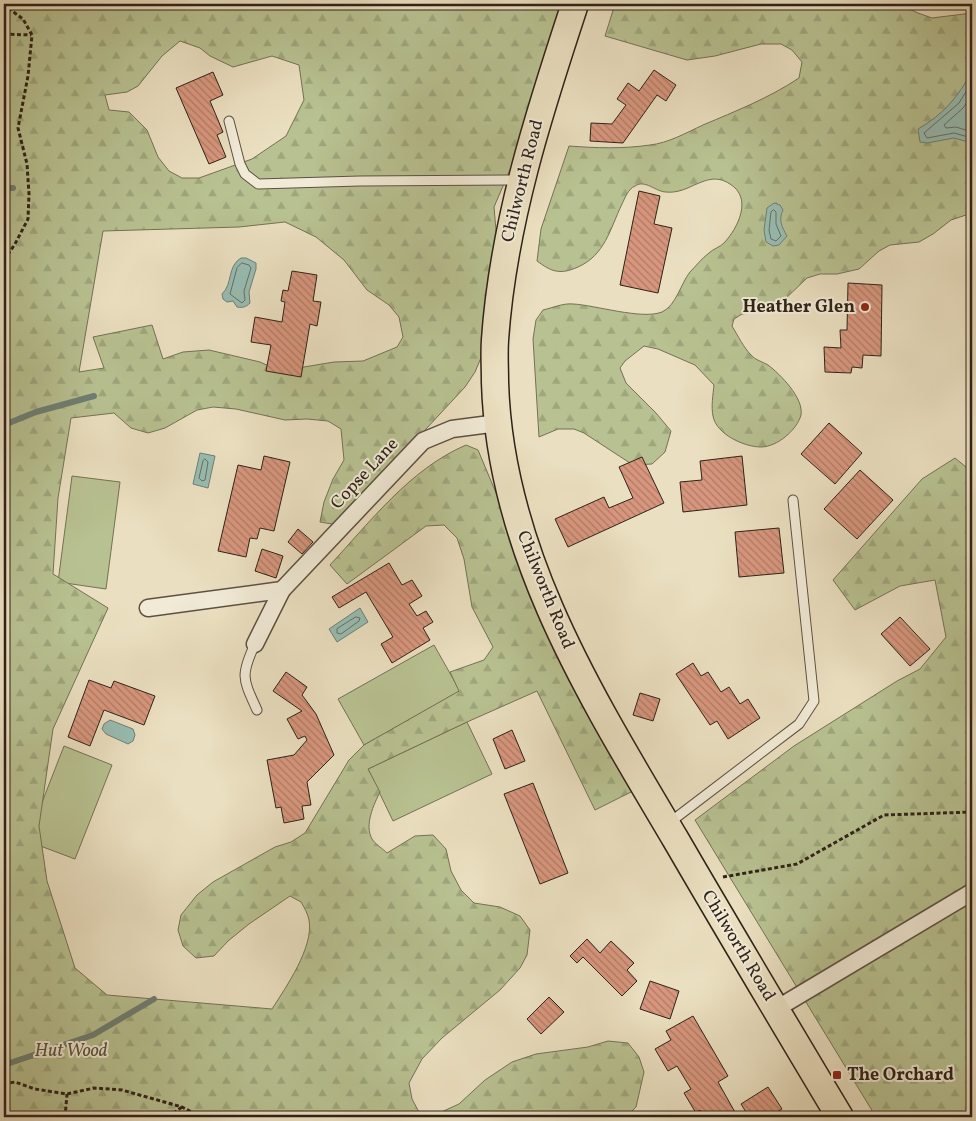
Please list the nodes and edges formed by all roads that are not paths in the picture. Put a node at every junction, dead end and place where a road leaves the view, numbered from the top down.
1 (575, 4) edge
2 (229, 121) dead end
3 (522, 180) junction
4 (498, 424) junction
5 (793, 500) dead end
6 (282, 590) junction
7 (148, 608) dead end
8 (255, 644) joint
9 (257, 710) dead end
10 (667, 825) junction
11 (972, 892) edge
12 (776, 1009) junction
13 (840, 1117) edge

1 - 3 main road, Chilworth Road
2 - 3 lane
3 - 4 main road, Chilworth Road
4 - 6 street, Copse Lane
4 - 10 main road, Chilworth Road
5 - 10 lane
6 - 7 street
6 - 8 street, Copse Lane
8 - 9 lane
10 - 12 main road, Chilworth Road
11 - 12 street
12 - 13 main road, Chilworth Road

